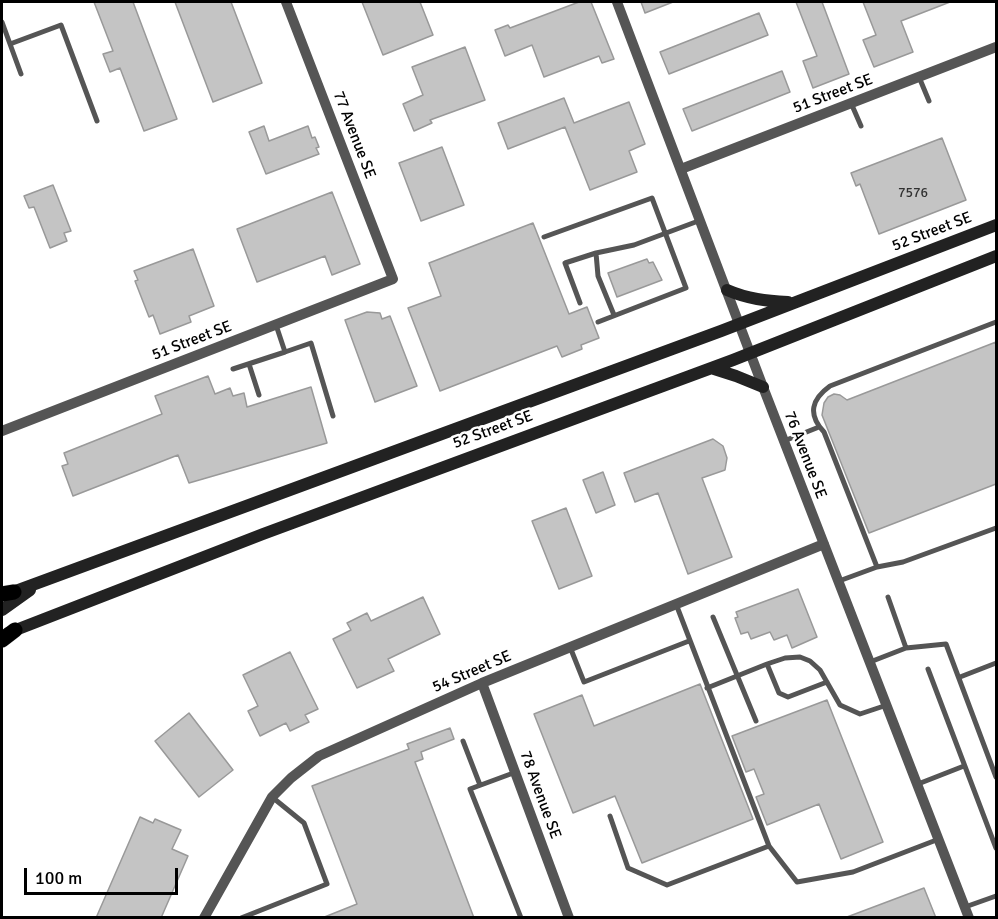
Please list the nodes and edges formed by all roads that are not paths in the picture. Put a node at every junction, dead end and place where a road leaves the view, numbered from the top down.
1 (286, 2) edge
2 (617, 2) edge
3 (2, 22) edge
4 (10, 44) junction
5 (996, 47) edge
6 (21, 74) dead end
7 (919, 77) junction
8 (929, 101) dead end
9 (851, 103) junction
10 (98, 121) dead end
11 (861, 126) dead end
12 (681, 169) junction
13 (701, 220) junction
14 (996, 225) edge
15 (665, 233) junction
16 (544, 237) dead end
17 (596, 253) junction
18 (996, 256) edge
19 (393, 279) joint
20 (727, 290) junction
21 (795, 302) junction
22 (580, 303) dead end
23 (614, 315) junction
24 (597, 322) dead end
25 (996, 322) edge
26 (740, 323) junction
27 (276, 325) junction
28 (285, 352) junction
29 (751, 353) junction
30 (249, 364) junction
31 (711, 368) junction
32 (233, 369) dead end
33 (763, 387) junction
34 (259, 395) dead end
35 (333, 416) dead end
36 (819, 427) junction
37 (2, 430) edge
38 (784, 441) junction
39 (996, 528) edge
40 (824, 544) junction
41 (877, 567) junction
42 (44, 581) junction
43 (839, 581) junction
44 (6, 594) edge
45 (888, 597) dead end
46 (676, 604) junction
47 (2, 610) edge
48 (713, 617) dead end
49 (6, 635) edge
50 (689, 641) junction
51 (570, 647) junction
52 (906, 648) junction
53 (870, 662) junction
54 (996, 663) edge
55 (767, 664) junction
56 (928, 669) dead end
57 (737, 676) junction
58 (960, 677) junction
59 (827, 682) junction
60 (482, 683) junction
61 (707, 688) junction
62 (887, 705) junction
63 (756, 721) dead end
64 (463, 741) dead end
65 (964, 766) junction
66 (516, 772) junction
67 (996, 777) edge
68 (918, 784) junction
69 (480, 785) junction
70 (272, 797) junction
71 (610, 816) dead end
72 (939, 839) junction
73 (769, 846) junction
74 (996, 849) edge
75 (996, 896) edge
76 (967, 912) edge
77 (204, 918) edge
78 (241, 918) edge
79 (521, 918) edge
80 (569, 918) edge

1 - 19 street, 77 Avenue SE
2 - 12 street, 76 Avenue SE
3 - 4 lane
4 - 6 lane
4 - 10 lane
5 - 7 street, 51 Street SE
7 - 8 lane
7 - 9 street, 51 Street SE
9 - 11 lane
9 - 12 street, 51 Street SE
12 - 13 street, 76 Avenue SE
13 - 15 lane
13 - 20 street, 76 Avenue SE
14 - 21 main road, 52 Street SE
15 - 16 lane
15 - 17 lane
15 - 23 lane
17 - 22 lane
17 - 23 lane
18 - 29 main road, 52 Street SE
19 - 27 street, 51 Street SE
20 - 21 main road
20 - 26 street, 76 Avenue SE
21 - 26 main road, 52 Street SE
23 - 24 lane
25 - 36 lane
26 - 29 street, 76 Avenue SE
26 - 42 main road, 52 Street SE
27 - 28 lane
27 - 37 street, 51 Street SE
28 - 30 lane
28 - 35 lane
29 - 31 main road, 52 Street SE
29 - 33 street, 76 Avenue SE
30 - 32 lane
30 - 34 lane
31 - 33 main road
31 - 49 main road, 52 Street SE
33 - 38 street, 76 Avenue SE
36 - 38 lane
36 - 41 lane
38 - 40 street, 76 Avenue SE
39 - 41 lane
40 - 43 street, 76 Avenue SE
40 - 46 street, 54 Street SE
41 - 43 lane
42 - 44 main road, 52 Street SE
42 - 47 main road
43 - 53 street, 76 Avenue SE
45 - 52 lane
46 - 50 lane
46 - 51 street, 54 Street SE
48 - 57 lane
50 - 51 lane
50 - 61 lane
51 - 60 street, 54 Street SE
52 - 53 lane
52 - 58 lane
53 - 62 street, 76 Avenue SE
54 - 58 lane
55 - 57 lane
55 - 59 lane
55 - 59 lane
56 - 65 lane
57 - 61 lane
57 - 63 lane
58 - 67 lane
59 - 62 lane
60 - 66 street, 78 Avenue SE
60 - 70 street, 54 Street SE
61 - 73 lane
62 - 68 street, 76 Avenue SE
64 - 69 lane
65 - 68 lane
65 - 74 lane
66 - 69 lane
66 - 80 street, 78 Avenue SE
68 - 72 street, 76 Avenue SE
69 - 79 lane
70 - 77 street, 54 Street SE
70 - 78 lane
71 - 73 lane
72 - 73 lane
72 - 76 street, 76 Avenue SE
75 - 76 lane

